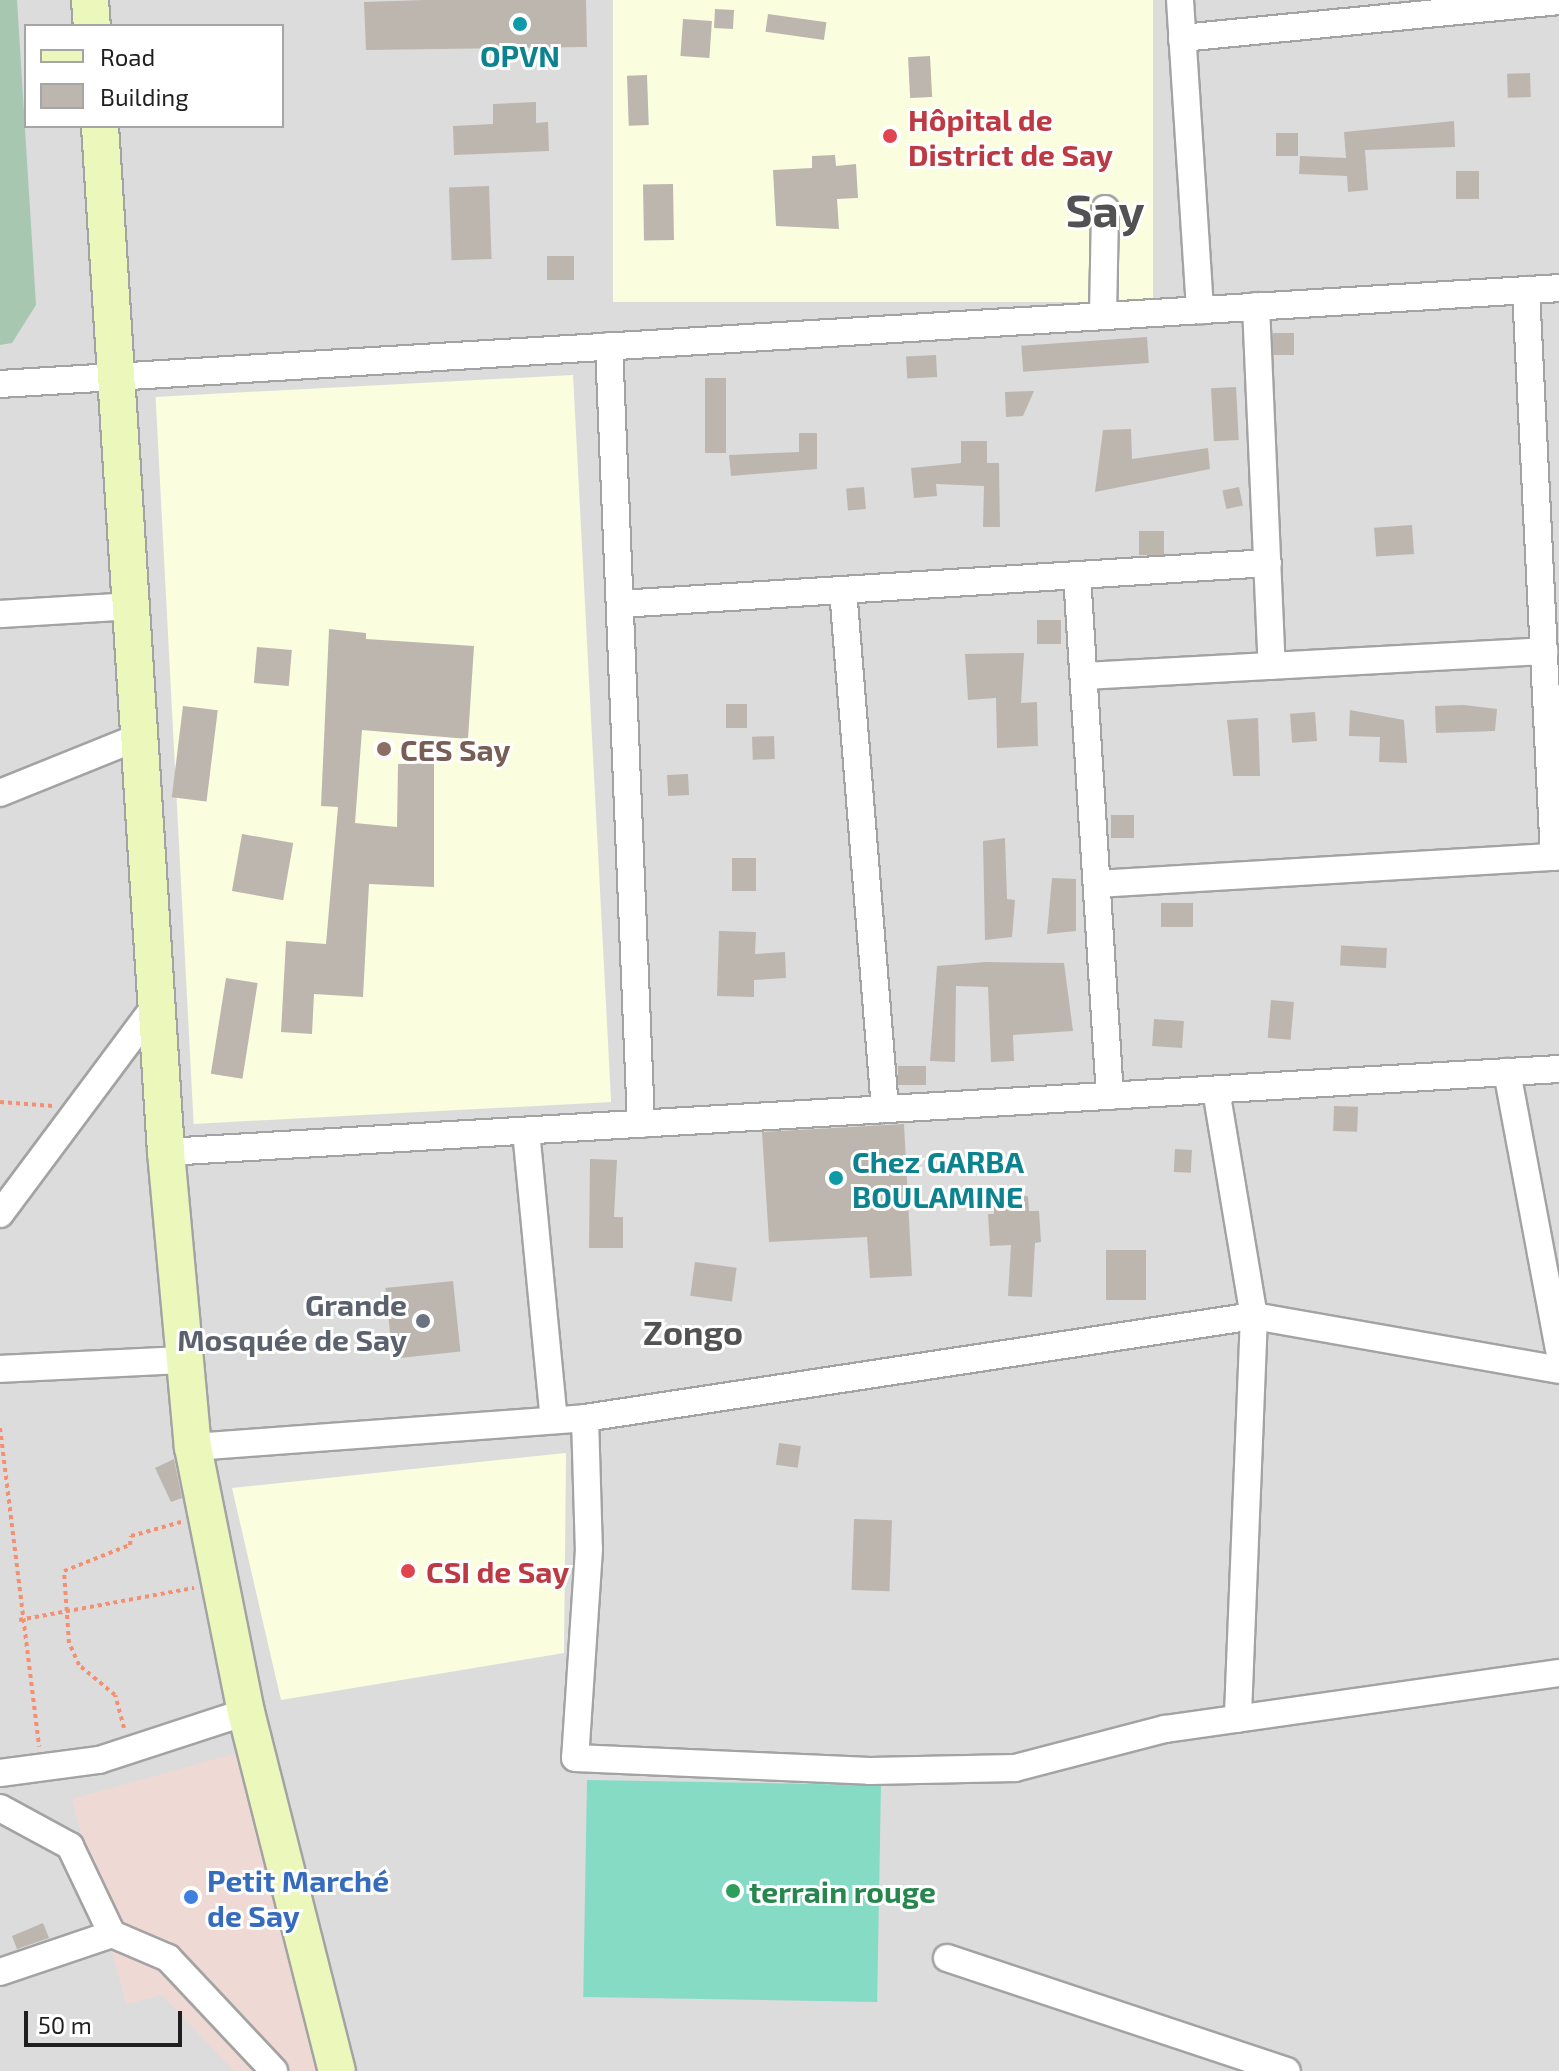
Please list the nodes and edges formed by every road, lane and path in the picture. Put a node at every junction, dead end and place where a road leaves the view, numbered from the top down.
1 (90, 0) edge
2 (1180, 0) edge
3 (1559, 1) edge
4 (92, 24) edge
5 (1182, 38) junction
6 (100, 128) edge
7 (1105, 209) dead end
8 (1559, 288) edge
9 (1526, 290) junction
10 (1256, 306) junction
11 (1200, 310) junction
12 (1103, 316) junction
13 (609, 346) junction
14 (119, 377) junction
15 (0, 384) edge
16 (1549, 547) edge
17 (1268, 563) junction
18 (1077, 575) junction
19 (843, 590) junction
20 (620, 604) junction
21 (133, 606) junction
22 (0, 614) edge
23 (1544, 651) junction
24 (1272, 666) junction
25 (1084, 676) junction
26 (141, 736) junction
27 (1555, 775) edge
28 (0, 793) edge
29 (1097, 884) junction
30 (157, 1003) junction
31 (1559, 1069) edge
32 (1507, 1072) junction
33 (1216, 1090) junction
34 (1110, 1096) junction
35 (0, 1102) edge
36 (79, 1108) junction
37 (885, 1109) junction
38 (641, 1124) junction
39 (526, 1131) junction
40 (166, 1152) junction
41 (0, 1214) edge
42 (1254, 1316) junction
43 (1559, 1350) edge
44 (185, 1360) junction
45 (0, 1369) edge
46 (1559, 1370) edge
47 (585, 1418) junction
48 (554, 1420) junction
49 (0, 1428) edge
50 (193, 1447) junction
51 (207, 1515) junction
52 (0, 1519) edge
53 (7, 1519) junction
54 (220, 1582) junction
55 (63, 1613) junction
56 (19, 1620) junction
57 (1559, 1673) edge
58 (246, 1712) junction
59 (1238, 1719) junction
60 (126, 1751) junction
61 (42, 1767) junction
62 (0, 1773) edge
63 (0, 1808) edge
64 (112, 1934) junction
65 (947, 1958) dead end
66 (0, 1972) edge
67 (274, 2071) edge
68 (337, 2071) edge
69 (1287, 2071) edge

1 - 4 street
2 - 5 street
3 - 5 street
5 - 11 street
6 - 14 street
7 - 12 street
8 - 9 street
9 - 10 street
9 - 16 street
10 - 11 street
10 - 17 street
11 - 12 street
12 - 13 street
13 - 14 street
13 - 20 street
14 - 15 street
14 - 21 street
16 - 23 street
17 - 18 street
17 - 24 street
18 - 19 street
18 - 25 street
19 - 20 street
19 - 37 street
20 - 38 street
21 - 22 street
21 - 26 street
23 - 24 street
23 - 27 street
24 - 25 street
25 - 29 street
26 - 28 street
26 - 30 street
27 - 29 street
29 - 34 street
30 - 36 street
30 - 40 street
31 - 32 street
32 - 33 street
32 - 43 street
33 - 34 street
33 - 42 street
34 - 37 street
35 - 36 path
36 - 41 street
37 - 38 street
38 - 39 street
39 - 40 street
39 - 48 street
40 - 44 street
42 - 46 street
42 - 47 street
42 - 59 street
44 - 45 street
44 - 50 street
47 - 48 street
47 - 59 street
48 - 50 street
49 - 53 path
50 - 51 street
51 - 54 street
51 - 55 path
52 - 53 path
53 - 56 path
54 - 55 path
54 - 58 street
55 - 56 path
55 - 60 path
56 - 61 path
57 - 59 street
58 - 60 street
58 - 68 street
60 - 61 street
61 - 62 street
63 - 64 street
64 - 66 street
64 - 67 street
65 - 69 street

